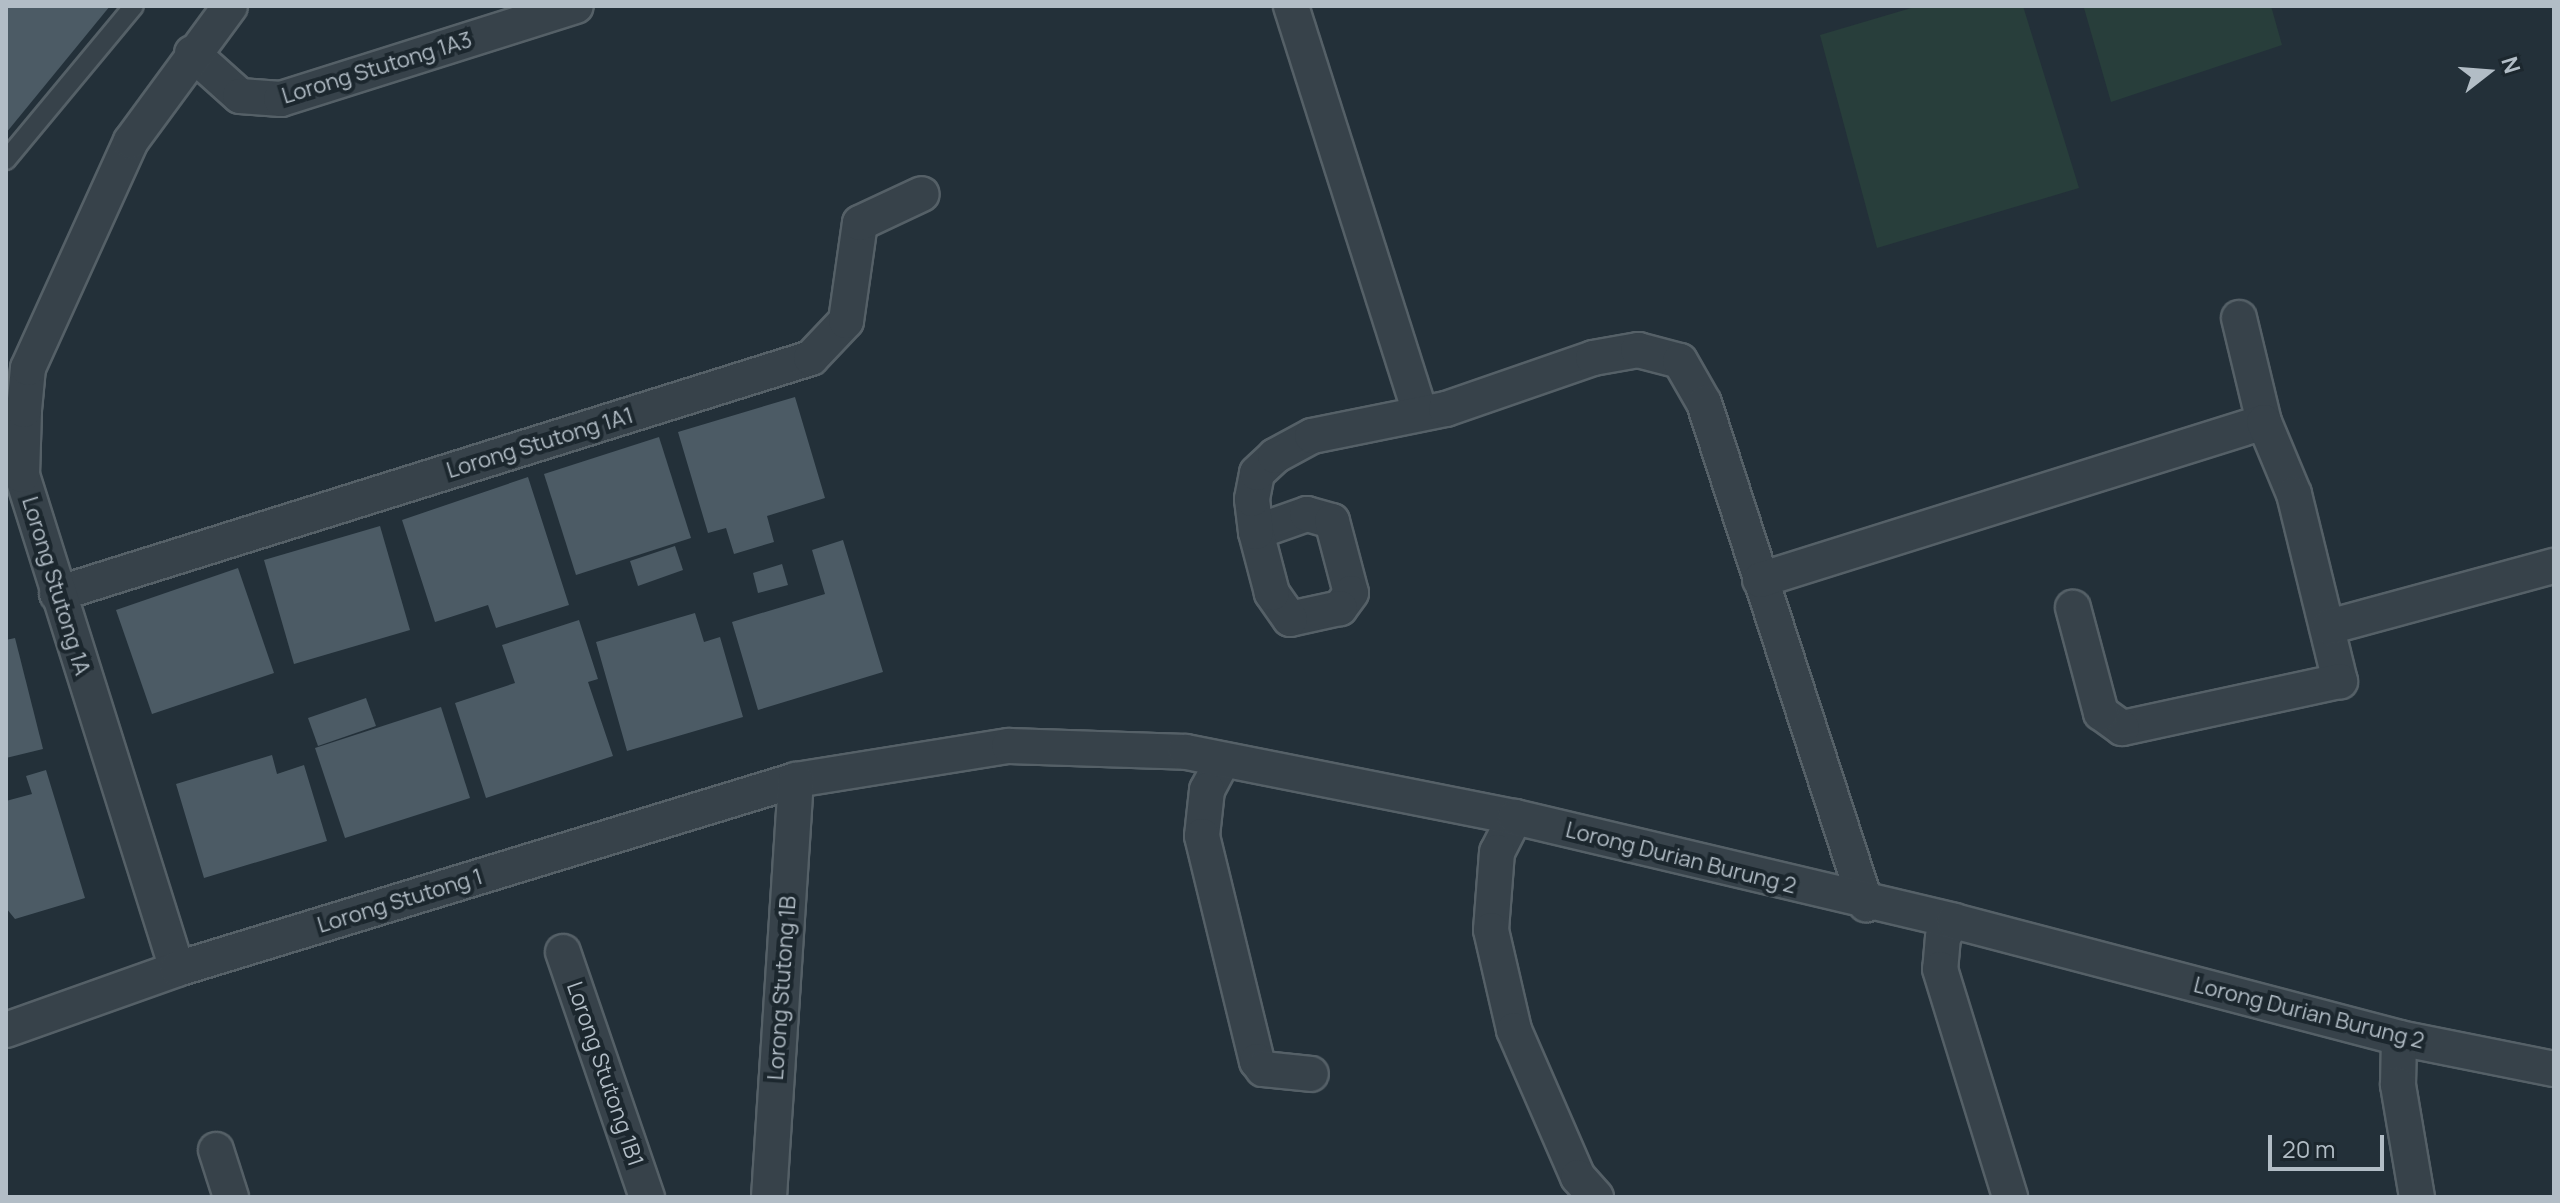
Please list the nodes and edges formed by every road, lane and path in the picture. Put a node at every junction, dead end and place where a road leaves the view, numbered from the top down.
1 (134, 6) edge
2 (230, 6) edge
3 (576, 6) edge
4 (1291, 6) edge
5 (192, 53) junction
6 (6, 160) edge
7 (922, 194) dead end
8 (2239, 318) dead end
9 (15, 412) edge
10 (1420, 413) junction
11 (2264, 422) junction
12 (1256, 532) dead end
13 (2554, 566) edge
14 (1760, 580) junction
15 (57, 594) junction
16 (2073, 608) dead end
17 (2329, 627) junction
18 (1223, 760) junction
19 (796, 780) junction
20 (1515, 817) junction
21 (1866, 904) junction
22 (1954, 921) junction
23 (563, 952) dead end
24 (177, 969) junction
25 (6, 1030) edge
26 (2399, 1038) junction
27 (2554, 1069) edge
28 (1311, 1074) dead end
29 (216, 1150) dead end
30 (231, 1197) edge
31 (647, 1197) edge
32 (769, 1197) edge
33 (1596, 1197) edge
34 (2010, 1197) edge
35 (2417, 1197) edge

1 - 6 lane
2 - 5 street, Lorong Stutong 1A
3 - 5 street, Lorong Stutong 1A3
4 - 10 street
5 - 9 street, Lorong Stutong 1A
7 - 15 street, Lorong Stutong 1A1
8 - 11 street
9 - 15 street, Lorong Stutong 1A
10 - 12 street
10 - 14 street
11 - 14 street
11 - 17 street
13 - 17 street
14 - 21 street
15 - 24 street, Lorong Stutong 1A
16 - 17 street
18 - 19 street, Lorong Durian Burung 2
18 - 20 street, Lorong Durian Burung 2
18 - 28 street
19 - 24 street, Lorong Stutong 1
19 - 32 street, Lorong Stutong 1B
20 - 21 street, Lorong Durian Burung 2
20 - 33 street
21 - 22 street, Lorong Durian Burung 2
22 - 26 street, Lorong Durian Burung 2
22 - 34 street
23 - 31 street, Lorong Stutong 1B1
24 - 25 street, Lorong Stutong 1
26 - 27 street, Lorong Durian Burung 2
26 - 35 street
29 - 30 street

